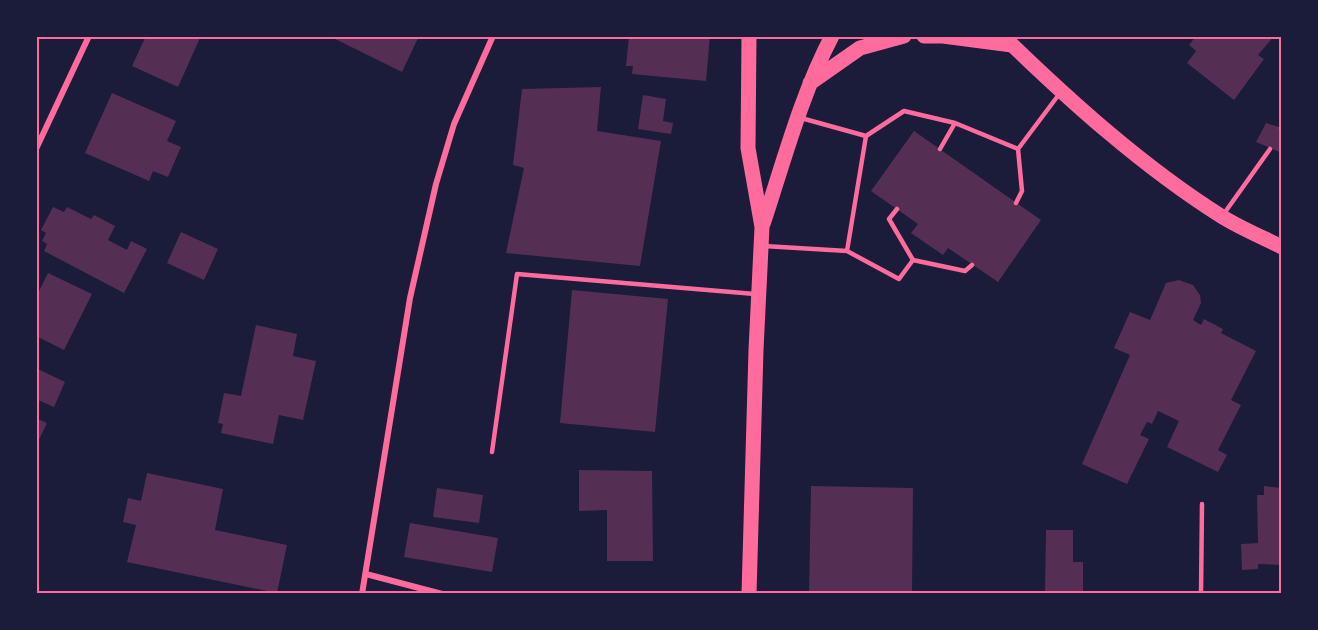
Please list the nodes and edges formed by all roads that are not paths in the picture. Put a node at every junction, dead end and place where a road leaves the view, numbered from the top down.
1 (88, 36) edge
2 (493, 36) edge
3 (749, 36) edge
4 (832, 36) edge
5 (904, 36) edge
6 (924, 36) edge
7 (1008, 41) edge
8 (810, 83) junction
9 (1061, 90) junction
10 (798, 117) junction
11 (955, 123) junction
12 (866, 136) junction
13 (36, 149) edge
14 (940, 149) dead end
15 (1018, 149) junction
16 (1270, 149) dead end
17 (1016, 203) dead end
18 (897, 209) dead end
19 (1222, 217) junction
20 (762, 226) junction
21 (761, 245) junction
22 (1282, 247) edge
23 (847, 251) junction
24 (913, 260) junction
25 (972, 265) dead end
26 (758, 294) junction
27 (492, 452) dead end
28 (1202, 504) dead end
29 (366, 574) junction
30 (362, 594) edge
31 (442, 594) edge
32 (749, 594) edge
33 (1201, 594) edge

1 - 13 street
2 - 29 street
3 - 20 main road
4 - 8 main road
5 - 8 main road
6 - 7 main road
7 - 9 main road
8 - 10 main road
9 - 15 lane
9 - 19 main road
10 - 12 lane
10 - 20 main road
11 - 12 lane
11 - 14 lane
11 - 15 lane
12 - 23 lane
15 - 17 lane
16 - 19 lane
18 - 24 lane
19 - 22 main road
20 - 21 main road
21 - 23 lane
21 - 26 main road
23 - 24 lane
24 - 25 lane
26 - 27 lane
26 - 32 main road
28 - 33 lane
29 - 30 street
29 - 31 street

